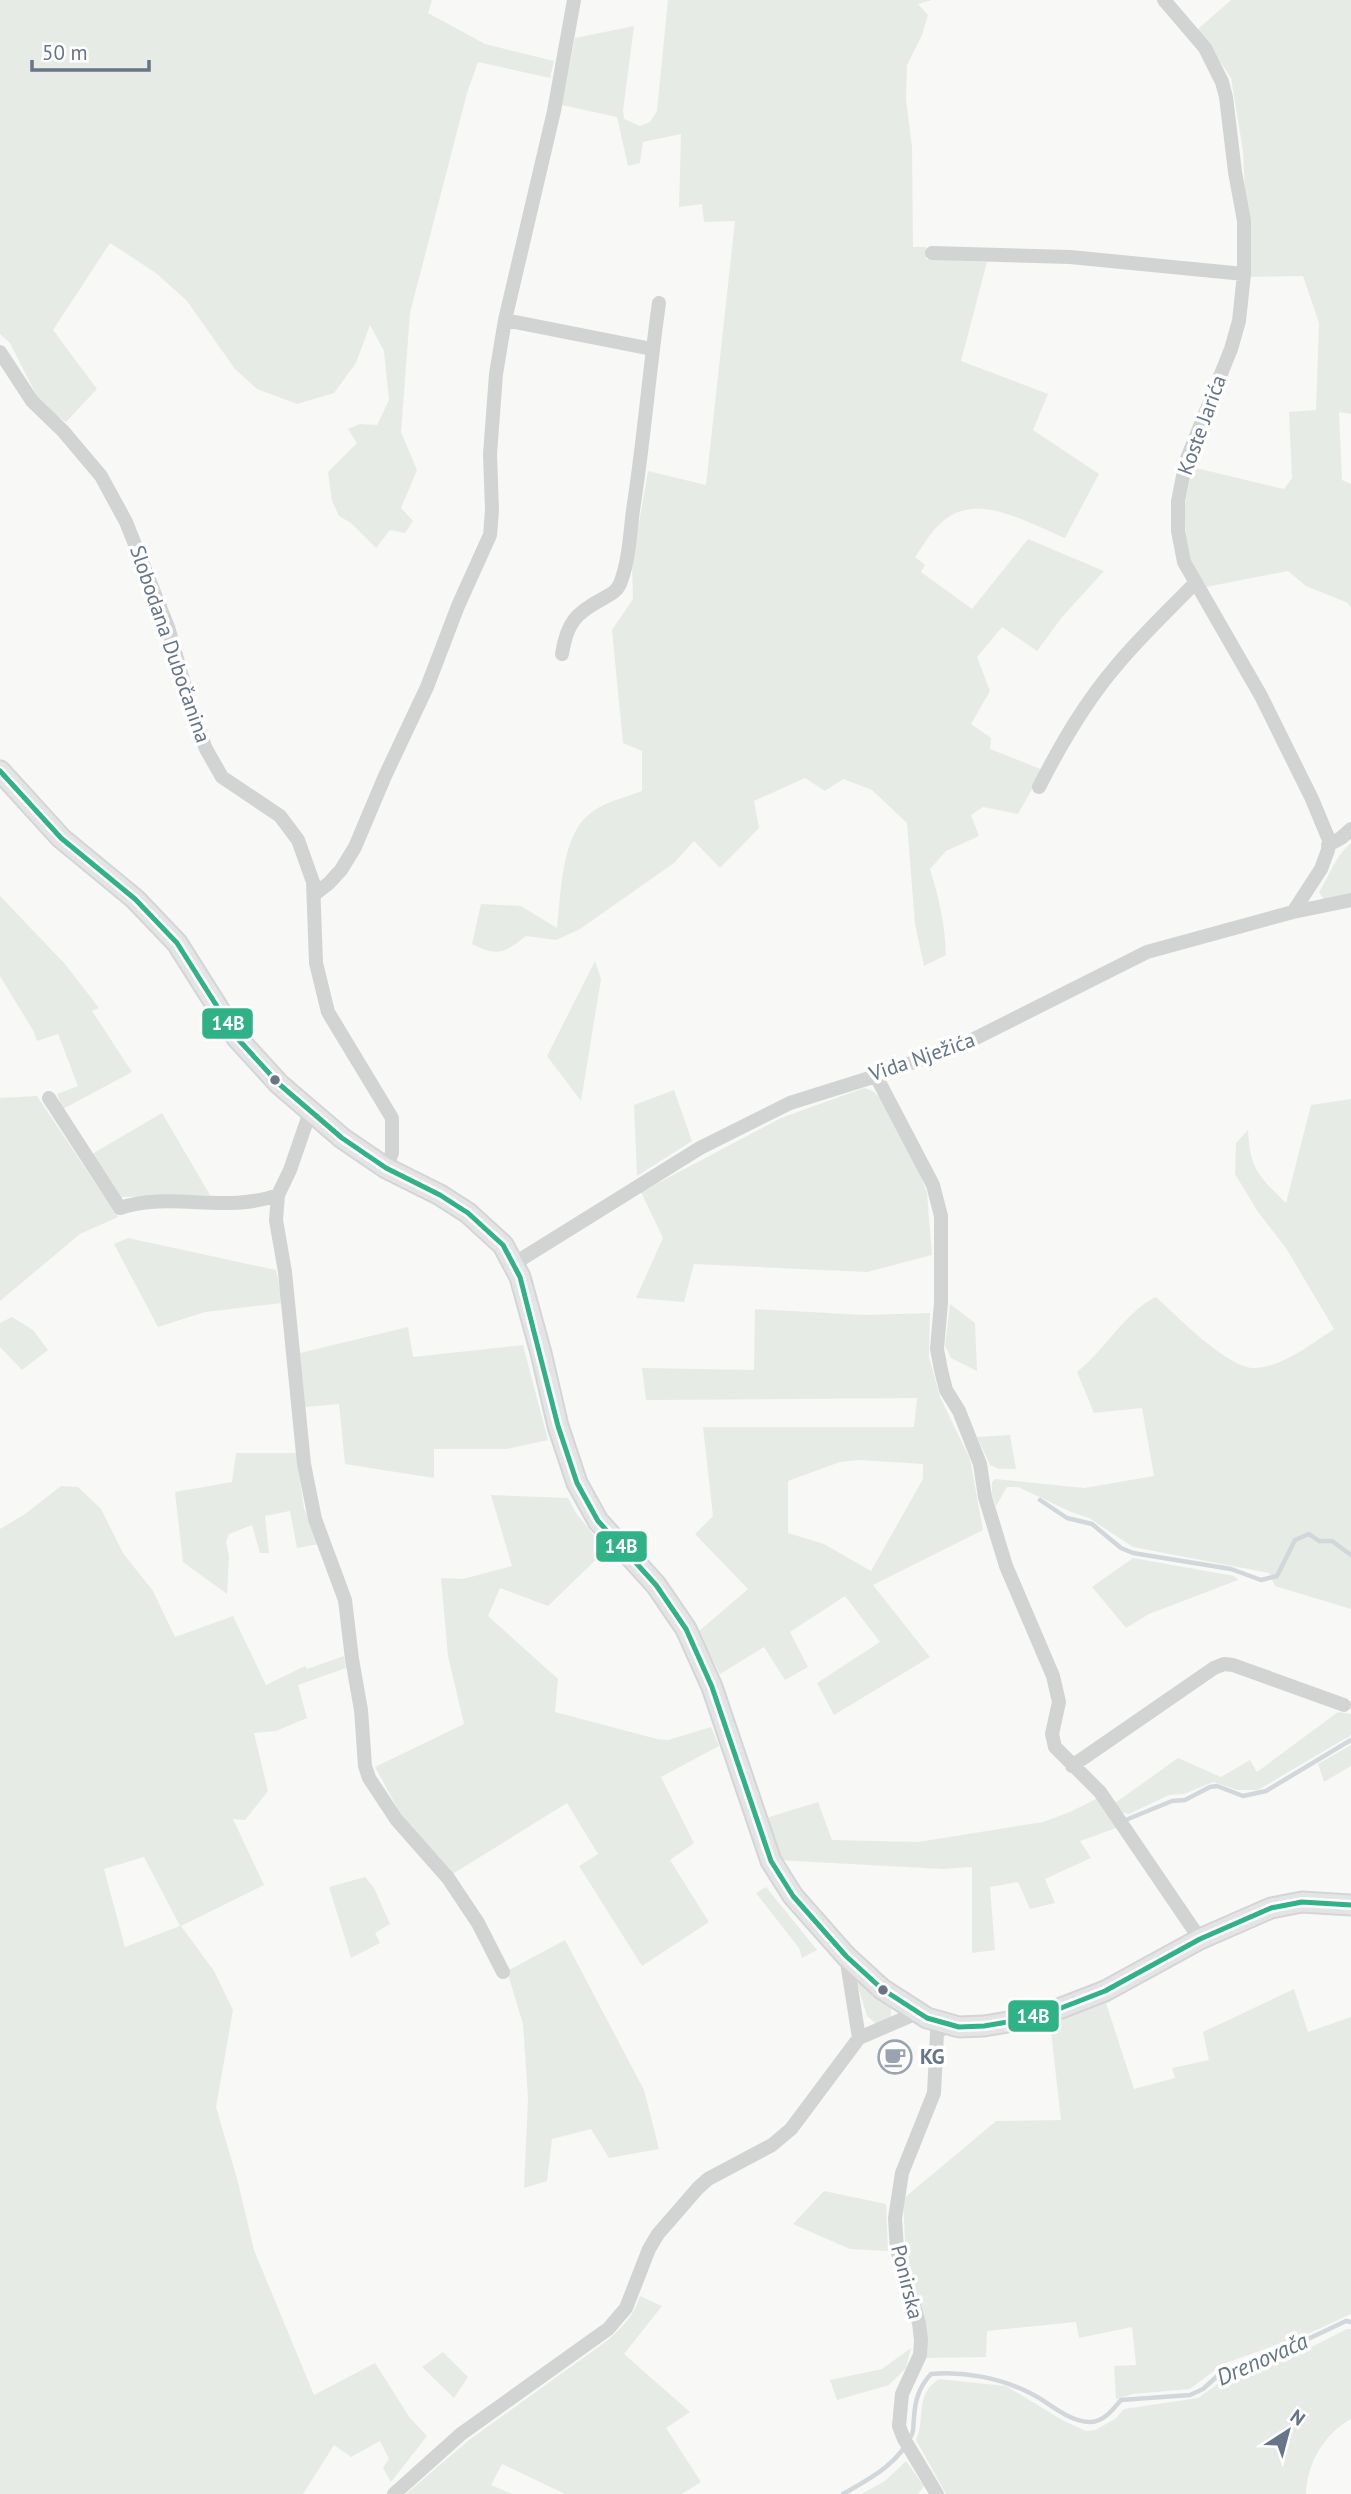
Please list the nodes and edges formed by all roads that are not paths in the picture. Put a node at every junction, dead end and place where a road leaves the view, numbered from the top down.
1 (574, 0) edge
2 (1164, 0) edge
3 (932, 253) dead end
4 (1244, 274) junction
5 (659, 303) dead end
6 (505, 320) junction
7 (652, 349) junction
8 (0, 352) edge
9 (1195, 583) junction
10 (562, 654) dead end
11 (0, 771) edge
12 (1039, 788) dead end
13 (1351, 829) edge
14 (1328, 845) junction
15 (315, 894) junction
16 (1351, 900) edge
17 (1293, 912) junction
18 (876, 1076) junction
19 (50, 1098) dead end
20 (310, 1112) junction
21 (386, 1168) junction
22 (278, 1195) junction
23 (514, 1263) junction
24 (1344, 1705) dead end
25 (1072, 1766) junction
26 (1351, 1905) edge
27 (1200, 1939) junction
28 (846, 1956) junction
29 (503, 1972) dead end
30 (917, 2013) junction
31 (947, 2025) junction
32 (859, 2038) junction
33 (394, 2494) edge
34 (937, 2494) edge

1 - 6 street
2 - 4 street, Koste Jarića
3 - 4 street
4 - 9 street, Koste Jarića
5 - 7 street
6 - 7 street
6 - 15 street
7 - 10 street
8 - 15 street, Slobodana Dubočanina
9 - 12 street
9 - 14 street, Koste Jarića
11 - 20 street
13 - 14 street
14 - 17 street
15 - 21 street, Slobodana Dubočanina
16 - 17 street, Vida Nježića
17 - 18 street, Vida Nježića
18 - 23 street, Vida Nježića
18 - 25 street
19 - 22 street
20 - 21 street
20 - 22 street
21 - 23 street
22 - 29 street
23 - 28 street
24 - 25 street
25 - 27 street
26 - 27 street
27 - 31 street
28 - 30 street
28 - 32 street
30 - 31 street
30 - 32 street
31 - 34 street, Ponirska
32 - 33 street

